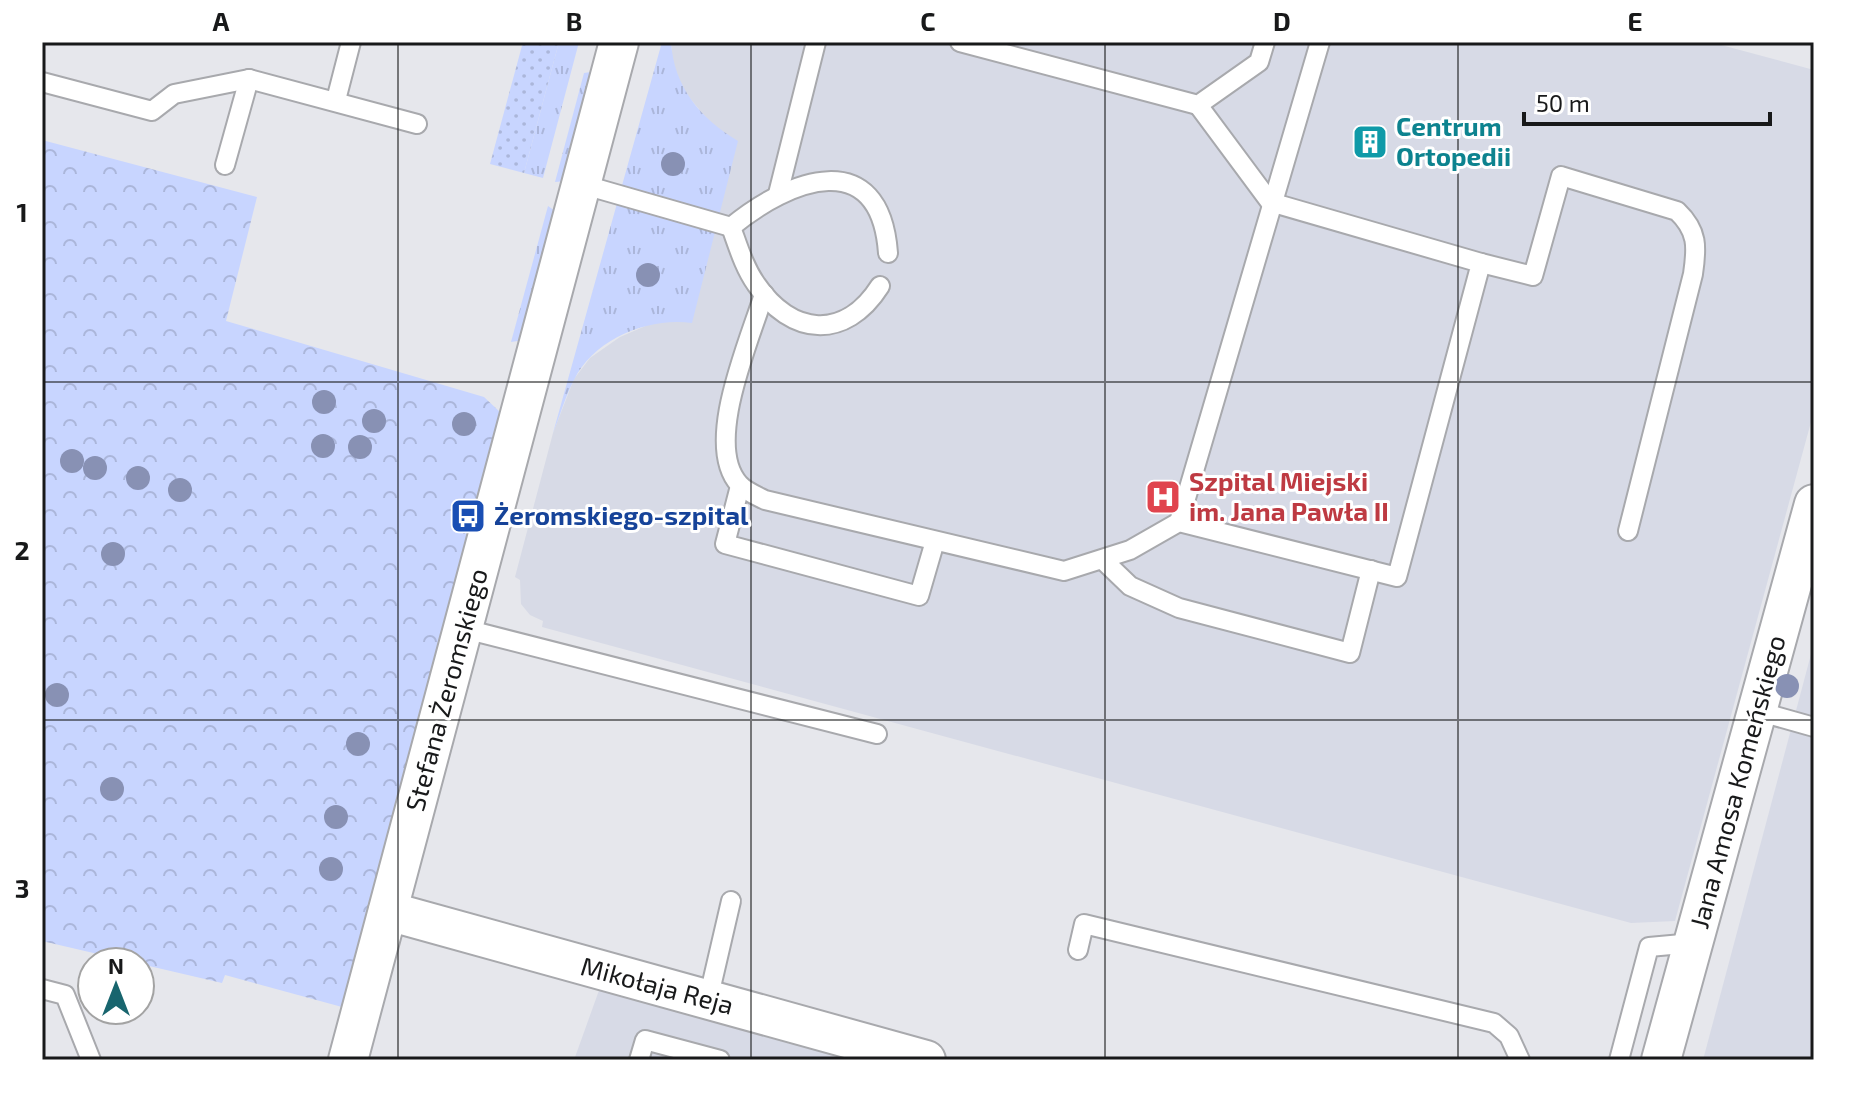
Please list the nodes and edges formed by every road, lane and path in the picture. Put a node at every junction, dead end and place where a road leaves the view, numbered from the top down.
1 (351, 42) edge
2 (619, 42) edge
3 (816, 42) edge
4 (960, 42) edge
5 (1265, 42) edge
6 (1320, 42) edge
7 (249, 79) junction
8 (42, 82) edge
9 (336, 100) junction
10 (1198, 105) junction
11 (417, 124) dead end
12 (225, 165) dead end
13 (581, 184) junction
14 (778, 194) junction
15 (1270, 202) junction
16 (731, 227) junction
17 (888, 253) dead end
18 (1481, 263) junction
19 (880, 286) dead end
20 (764, 294) junction
21 (740, 486) junction
22 (1814, 504) edge
23 (1179, 522) junction
24 (1628, 531) dead end
25 (935, 541) junction
26 (1104, 561) junction
27 (1371, 570) junction
28 (465, 629) junction
29 (1757, 711) junction
30 (1814, 727) edge
31 (877, 734) dead end
32 (731, 901) dead end
33 (388, 911) junction
34 (1693, 943) junction
35 (1078, 950) dead end
36 (42, 989) edge
37 (708, 1000) junction
38 (91, 1060) edge
39 (348, 1060) edge
40 (639, 1060) edge
41 (720, 1060) edge
42 (926, 1060) edge
43 (1520, 1060) edge
44 (1619, 1060) edge
45 (1661, 1060) edge

1 - 9 lane
2 - 13 street, Stefana Żeromskiego
3 - 14 lane
4 - 10 lane
5 - 10 lane
6 - 15 lane
7 - 8 lane
7 - 9 lane
7 - 12 lane
9 - 11 lane
10 - 15 lane
13 - 16 lane
13 - 28 street, Stefana Żeromskiego
14 - 16 lane
14 - 17 lane
15 - 18 lane
15 - 23 lane
16 - 20 lane
18 - 24 lane
18 - 27 lane
19 - 20 lane
20 - 21 lane
21 - 25 lane
21 - 25 lane
22 - 29 street, Jana Amosa Komeńskiego
23 - 26 lane
23 - 27 lane
25 - 26 lane
26 - 27 lane
28 - 31 lane
28 - 33 street, Stefana Żeromskiego
29 - 30 lane
29 - 34 street, Jana Amosa Komeńskiego
32 - 37 lane
33 - 37 street, Mikołaja Reja
33 - 39 street, Stefana Żeromskiego
34 - 44 lane
34 - 45 street, Jana Amosa Komeńskiego
35 - 43 lane
36 - 38 lane
37 - 42 street, Mikołaja Reja
40 - 41 lane

